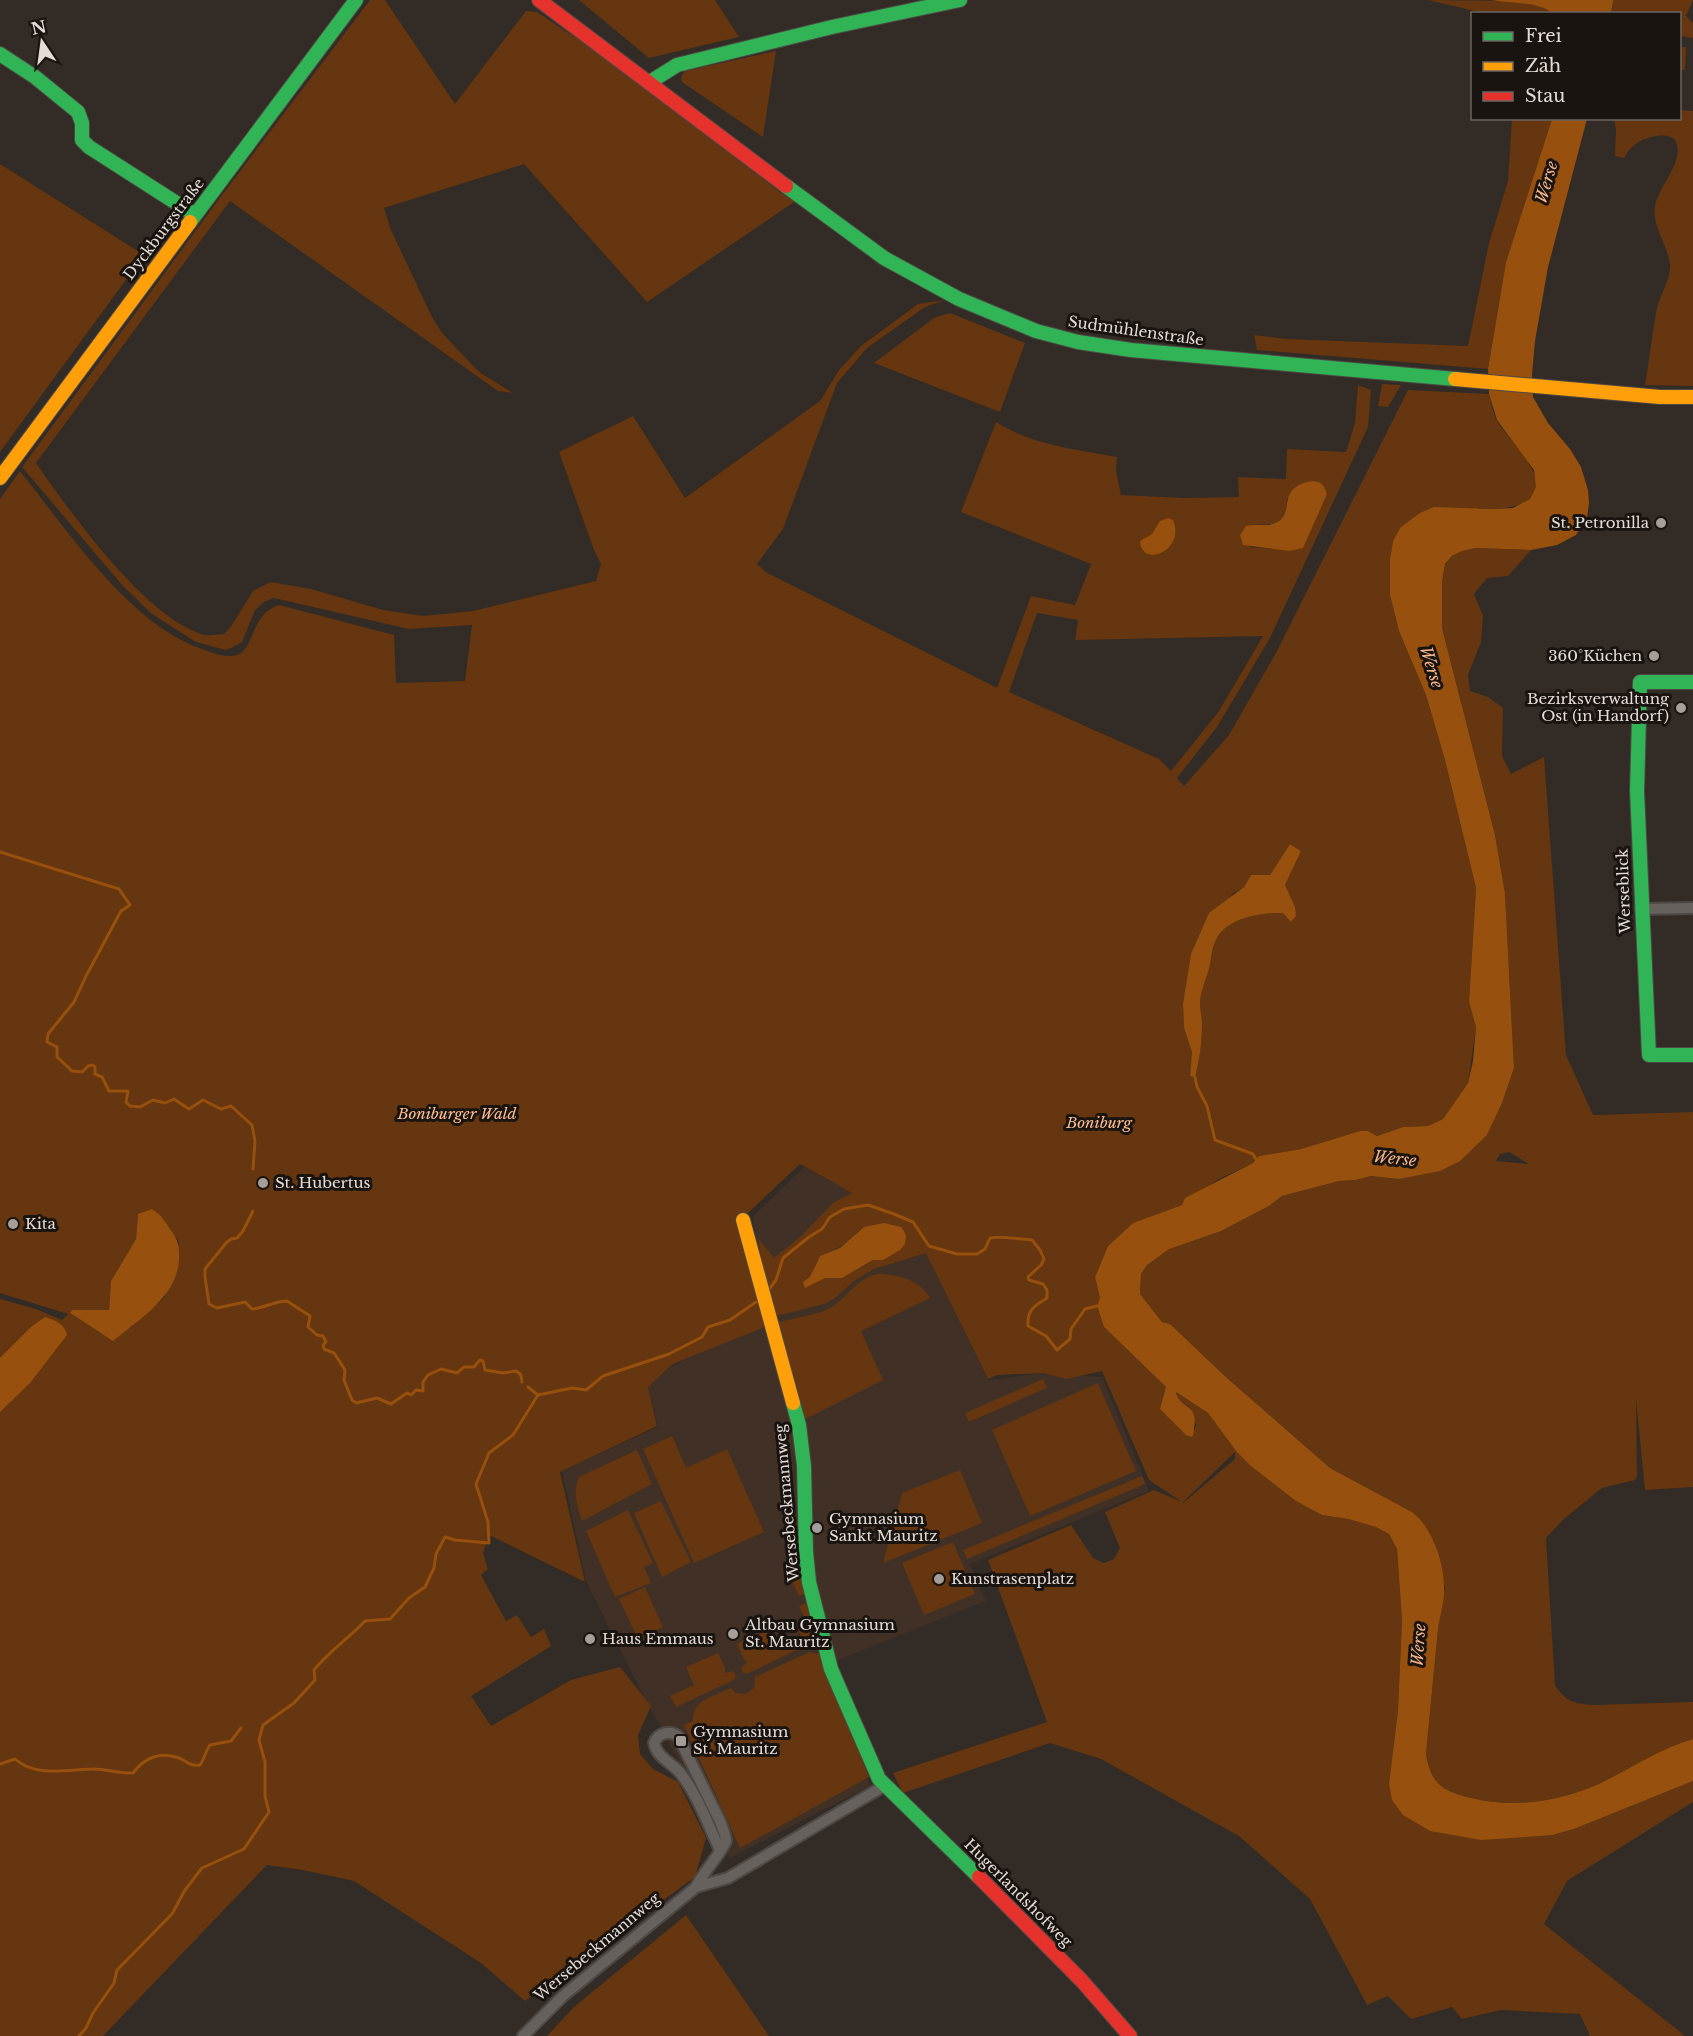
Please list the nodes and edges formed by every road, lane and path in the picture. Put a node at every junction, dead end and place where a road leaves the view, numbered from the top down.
1 (356, 0) edge
2 (539, 0) edge
3 (960, 0) edge
4 (0, 54) edge
5 (650, 82) junction
6 (195, 215) junction
7 (1693, 397) edge
8 (0, 478) edge
9 (1693, 682) edge
10 (1693, 908) edge
11 (1641, 909) junction
12 (1693, 1055) edge
13 (743, 1220) dead end
14 (881, 1783) junction
15 (720, 1850) junction
16 (696, 1887) junction
17 (523, 2036) edge
18 (1130, 2036) edge

1 - 6 street, Dyckburgstraße
2 - 5 street, Sudmühlenstraße
3 - 5 street
4 - 6 street
5 - 7 street, Sudmühlenstraße
6 - 8 street, Dyckburgstraße
9 - 11 street, Werseblick
10 - 11 street
11 - 12 street, Werseblick
13 - 14 street, Wersebeckmannweg
14 - 16 street, Wersebeckmannweg
14 - 18 street, Hugerlandshofweg
15 - 15 street
15 - 16 street, Wersebeckmannweg
16 - 17 street, Wersebeckmannweg

